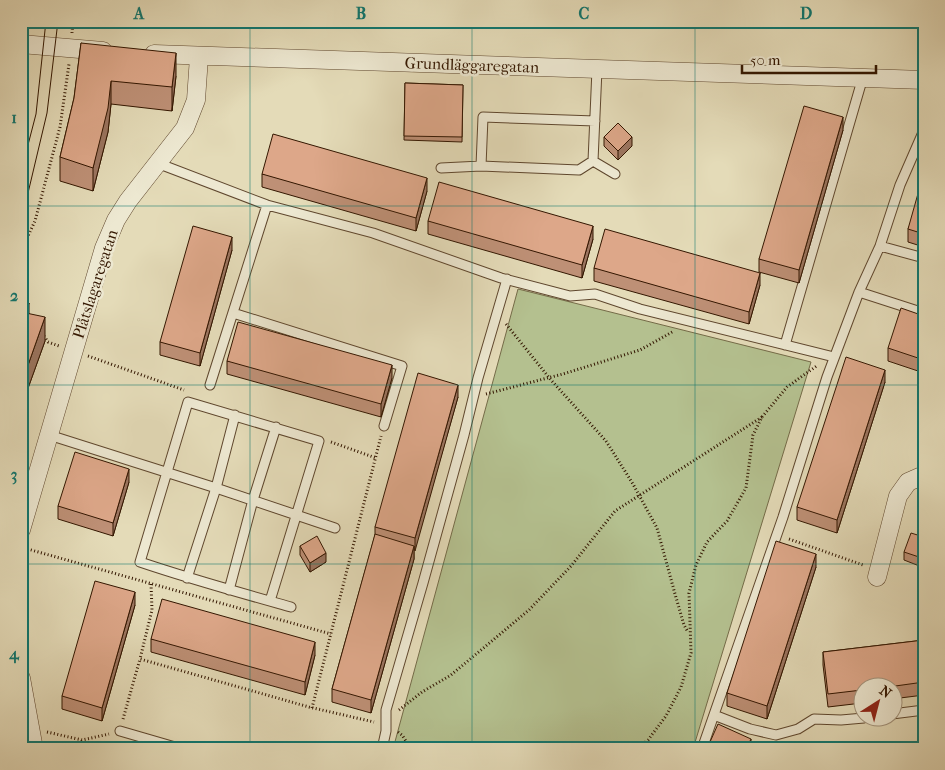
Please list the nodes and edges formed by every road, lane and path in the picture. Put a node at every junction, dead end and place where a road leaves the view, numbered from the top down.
1 (73, 21) edge
2 (25, 45) edge
3 (70, 50) junction
4 (120, 52) edge
5 (140, 54) edge
6 (199, 57) junction
7 (597, 69) junction
8 (863, 77) junction
9 (924, 80) edge
10 (21, 105) edge
11 (595, 121) junction
12 (924, 130) edge
13 (593, 161) junction
14 (157, 163) junction
15 (480, 166) junction
16 (441, 168) dead end
17 (615, 174) dead end
18 (268, 205) junction
19 (880, 246) junction
20 (21, 251) edge
21 (924, 258) edge
22 (507, 279) junction
23 (859, 292) junction
24 (233, 313) junction
25 (924, 313) edge
26 (498, 314) junction
27 (691, 322) junction
28 (43, 336) edge
29 (785, 345) junction
30 (62, 347) dead end
31 (830, 356) joint
32 (549, 378) junction
33 (210, 385) dead end
34 (473, 397) junction
35 (235, 415) junction
36 (762, 417) junction
37 (384, 426) joint
38 (276, 427) junction
39 (49, 435) junction
40 (166, 472) junction
41 (924, 475) edge
42 (216, 488) junction
43 (639, 495) junction
44 (253, 500) junction
45 (296, 515) junction
46 (335, 528) dead end
47 (21, 530) edge
48 (777, 535) junction
49 (21, 547) edge
50 (866, 557) dead end
51 (877, 577) dead end
52 (187, 578) junction
53 (151, 584) junction
54 (228, 590) junction
55 (270, 601) junction
56 (291, 607) dead end
57 (331, 634) junction
58 (690, 634) junction
59 (140, 660) junction
60 (21, 678) edge
61 (312, 708) junction
62 (924, 710) edge
63 (902, 713) edge
64 (714, 715) junction
65 (852, 719) edge
66 (386, 722) junction
67 (42, 731) dead end
68 (120, 731) junction
69 (34, 749) edge
70 (182, 749) edge
71 (382, 749) edge
72 (411, 749) edge
73 (637, 749) edge
74 (702, 749) edge

1 - 3 path
2 - 3 street
2 - 10 path
3 - 4 street
3 - 20 path
5 - 6 street, Grundläggaregatan
6 - 7 street, Grundläggaregatan
6 - 14 street, Plåtslagaregatan
7 - 8 street, Grundläggaregatan
7 - 11 lane
8 - 9 street, Grundläggaregatan
8 - 29 lane
11 - 13 lane
11 - 15 lane
12 - 19 lane
13 - 15 lane
13 - 17 lane
14 - 18 lane
14 - 39 street, Plåtslagaregatan
15 - 16 lane
18 - 22 lane
18 - 24 lane
19 - 21 lane
19 - 23 lane
22 - 26 lane
22 - 27 lane
23 - 25 lane
23 - 48 lane
24 - 33 lane
24 - 37 lane
26 - 32 path
26 - 34 lane
27 - 29 lane
27 - 32 path
28 - 30 path
29 - 31 lane
31 - 36 path
32 - 34 path
32 - 43 path
34 - 66 lane
35 - 38 lane
35 - 40 lane
35 - 42 lane
36 - 43 path
36 - 58 path
37 - 57 path
38 - 44 lane
38 - 45 lane
39 - 40 lane
39 - 47 street, Plåtslagaregatan
40 - 42 lane
40 - 52 lane
41 - 51 street
42 - 44 lane
42 - 52 lane
43 - 58 path
43 - 66 path
44 - 45 lane
44 - 54 lane
45 - 46 lane
45 - 55 lane
48 - 50 path
48 - 64 lane
49 - 53 path
52 - 54 lane
53 - 57 path
53 - 59 path
54 - 55 lane
55 - 56 lane
57 - 61 path
58 - 73 path
59 - 61 path
59 - 68 path
60 - 69 street
61 - 66 path
62 - 63 lane
64 - 65 lane
64 - 74 lane
66 - 71 lane
66 - 72 path
67 - 68 path
68 - 70 lane

